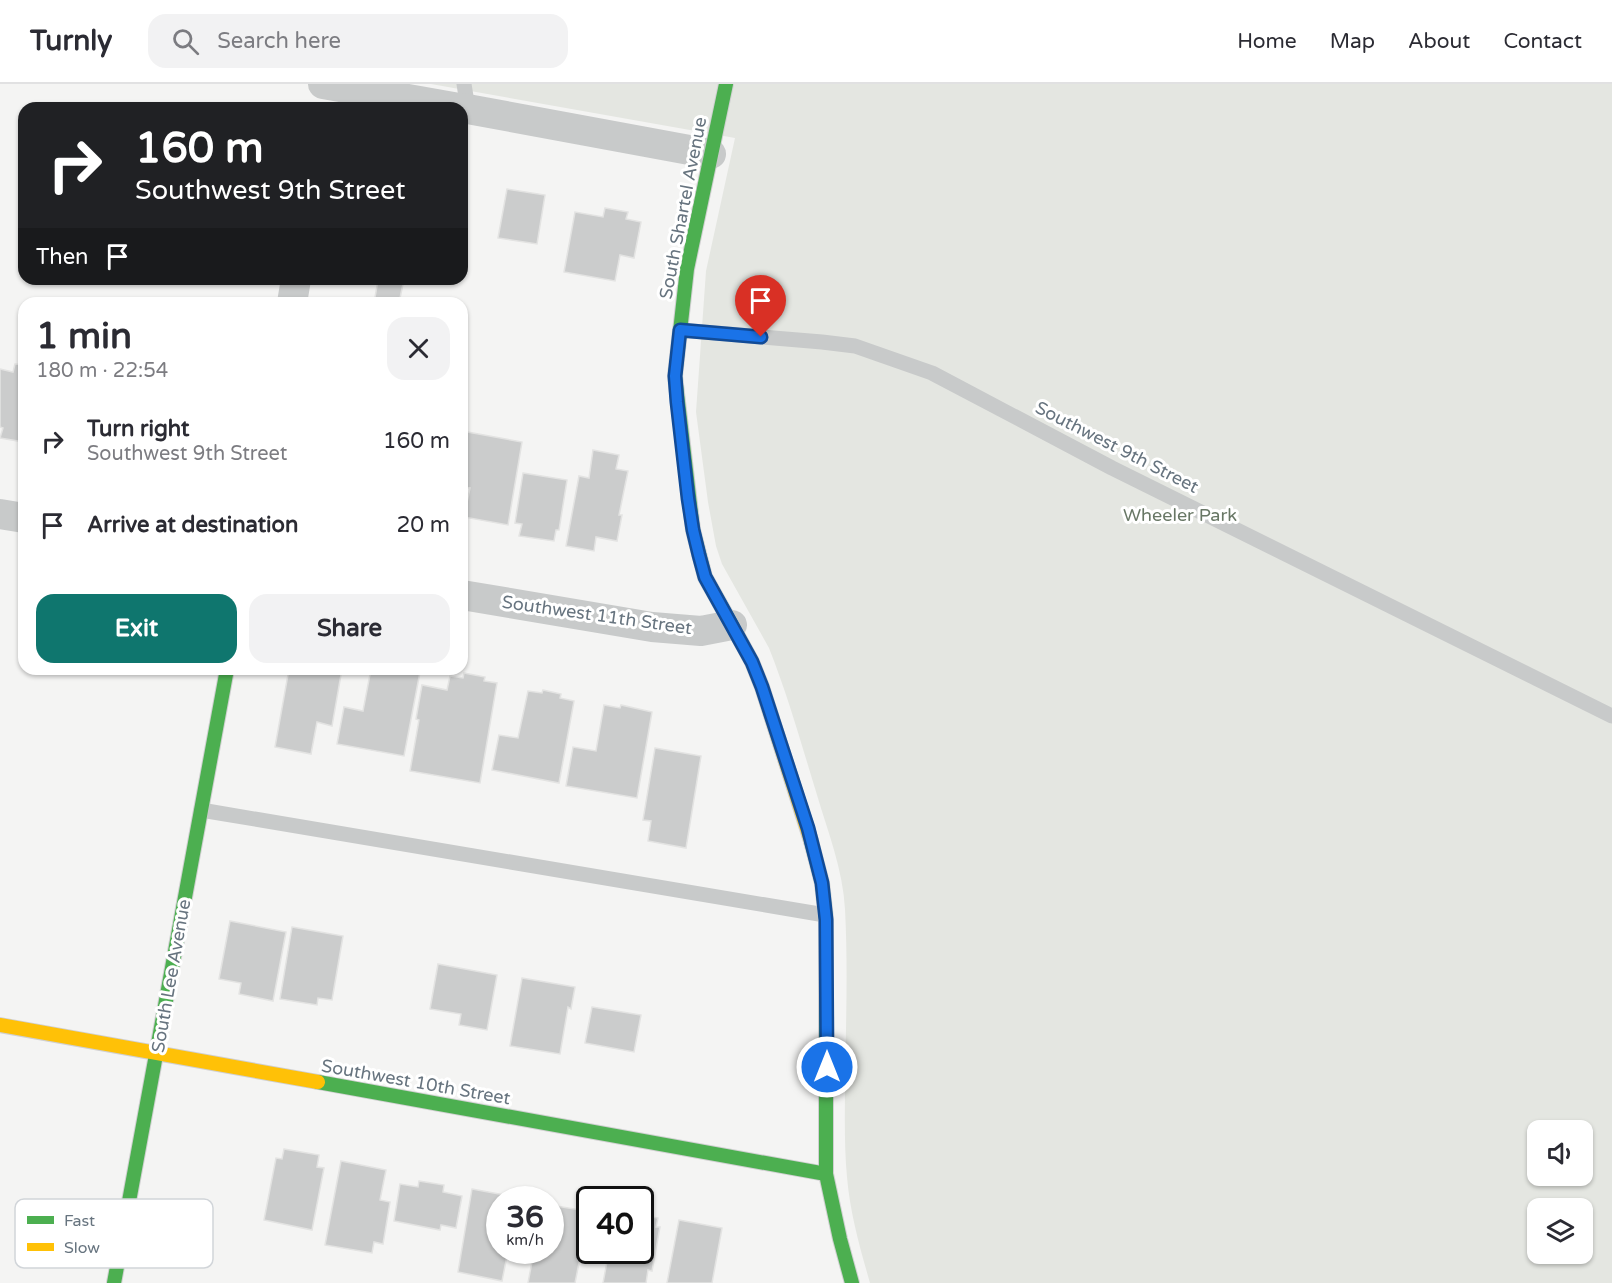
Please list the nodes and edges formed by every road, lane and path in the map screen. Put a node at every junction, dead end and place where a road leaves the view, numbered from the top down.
1 (726, 84) edge
2 (327, 92) edge
3 (463, 102) edge
4 (468, 103) edge
5 (711, 153) junction
6 (680, 330) junction
7 (0, 514) edge
8 (18, 517) edge
9 (468, 596) edge
10 (732, 625) junction
11 (226, 675) edge
12 (1612, 716) edge
13 (201, 810) junction
14 (825, 915) junction
15 (0, 1025) edge
16 (157, 1053) junction
17 (826, 1174) junction
18 (130, 1199) edge
19 (117, 1268) edge
20 (114, 1283) edge
21 (852, 1283) edge

1 - 5 street, South Shartel Avenue
2 - 3 street
4 - 5 street
5 - 6 street, South Shartel Avenue
6 - 10 street, South Shartel Avenue
6 - 12 lane, Southwest 9th Street
7 - 8 street
9 - 10 street, Southwest 11th Street
10 - 14 street, South Shartel Avenue
11 - 13 street, South Lee Avenue
13 - 14 lane
13 - 16 street, South Lee Avenue
14 - 17 street, South Shartel Avenue
15 - 16 street, Southwest 10th Street
16 - 17 street, Southwest 10th Street
16 - 18 street, South Lee Avenue
17 - 21 street, South Shartel Avenue
19 - 20 street, South Lee Avenue

